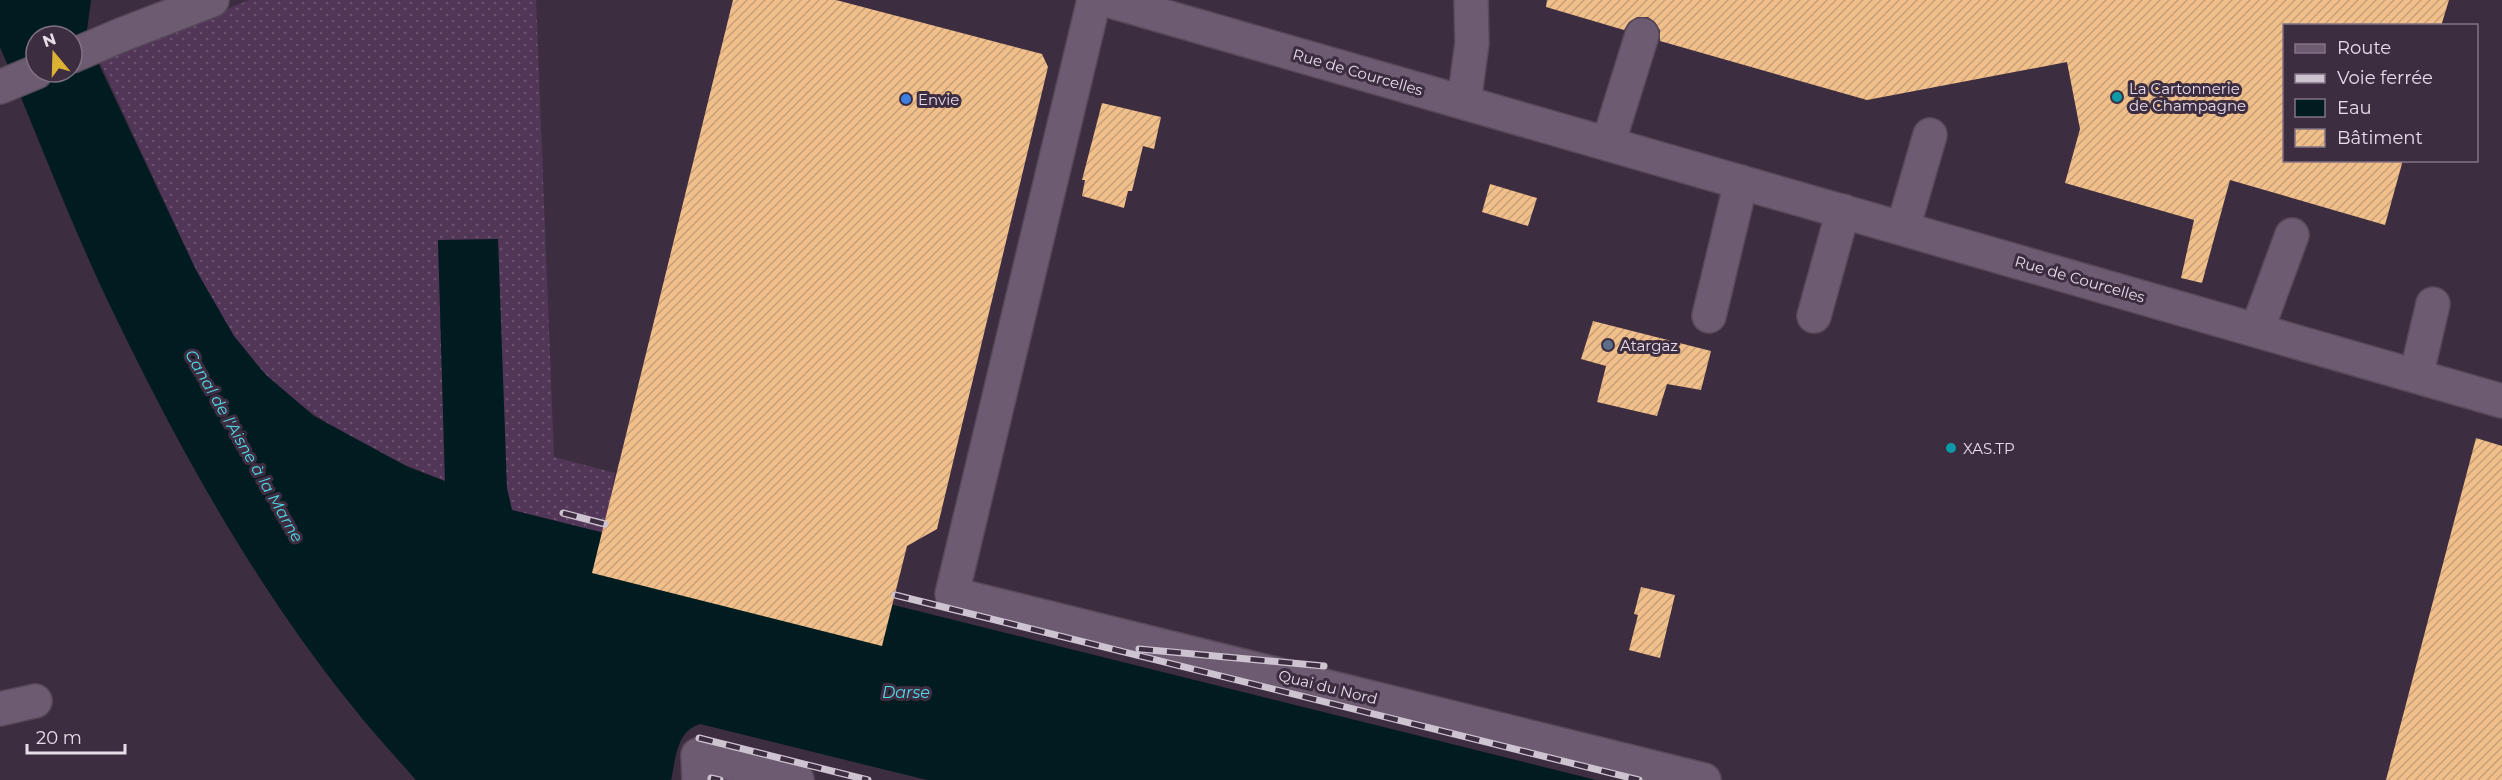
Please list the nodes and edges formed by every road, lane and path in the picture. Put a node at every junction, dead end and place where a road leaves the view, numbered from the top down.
1 (212, 0) edge
2 (1094, 0) edge
3 (1107, 0) edge
4 (1471, 0) edge
5 (1642, 35) dead end
6 (84, 51) edge
7 (24, 77) edge
8 (0, 87) edge
9 (1464, 102) junction
10 (1930, 135) dead end
11 (1608, 144) junction
12 (1741, 182) junction
13 (1844, 212) junction
14 (1903, 228) junction
15 (2292, 235) dead end
16 (2433, 304) dead end
17 (1709, 316) dead end
18 (1814, 316) dead end
19 (2257, 330) junction
20 (2416, 376) junction
21 (2502, 401) edge
22 (35, 701) dead end
23 (0, 709) edge
24 (699, 768) edge
25 (797, 780) edge
26 (1704, 780) edge

1 - 6 street
2 - 26 street, Quai du Nord
3 - 9 street, Rue de Courcelles
4 - 9 street
5 - 11 street
7 - 8 street
9 - 11 street, Rue de Courcelles
10 - 14 street
11 - 12 street, Rue de Courcelles
12 - 13 street, Rue de Courcelles
12 - 17 street
13 - 14 street, Rue de Courcelles
13 - 18 street
14 - 19 street, Rue de Courcelles
15 - 19 street
16 - 20 street
19 - 20 street, Rue de Courcelles
20 - 21 street, Rue de Courcelles
22 - 23 street
24 - 25 street

